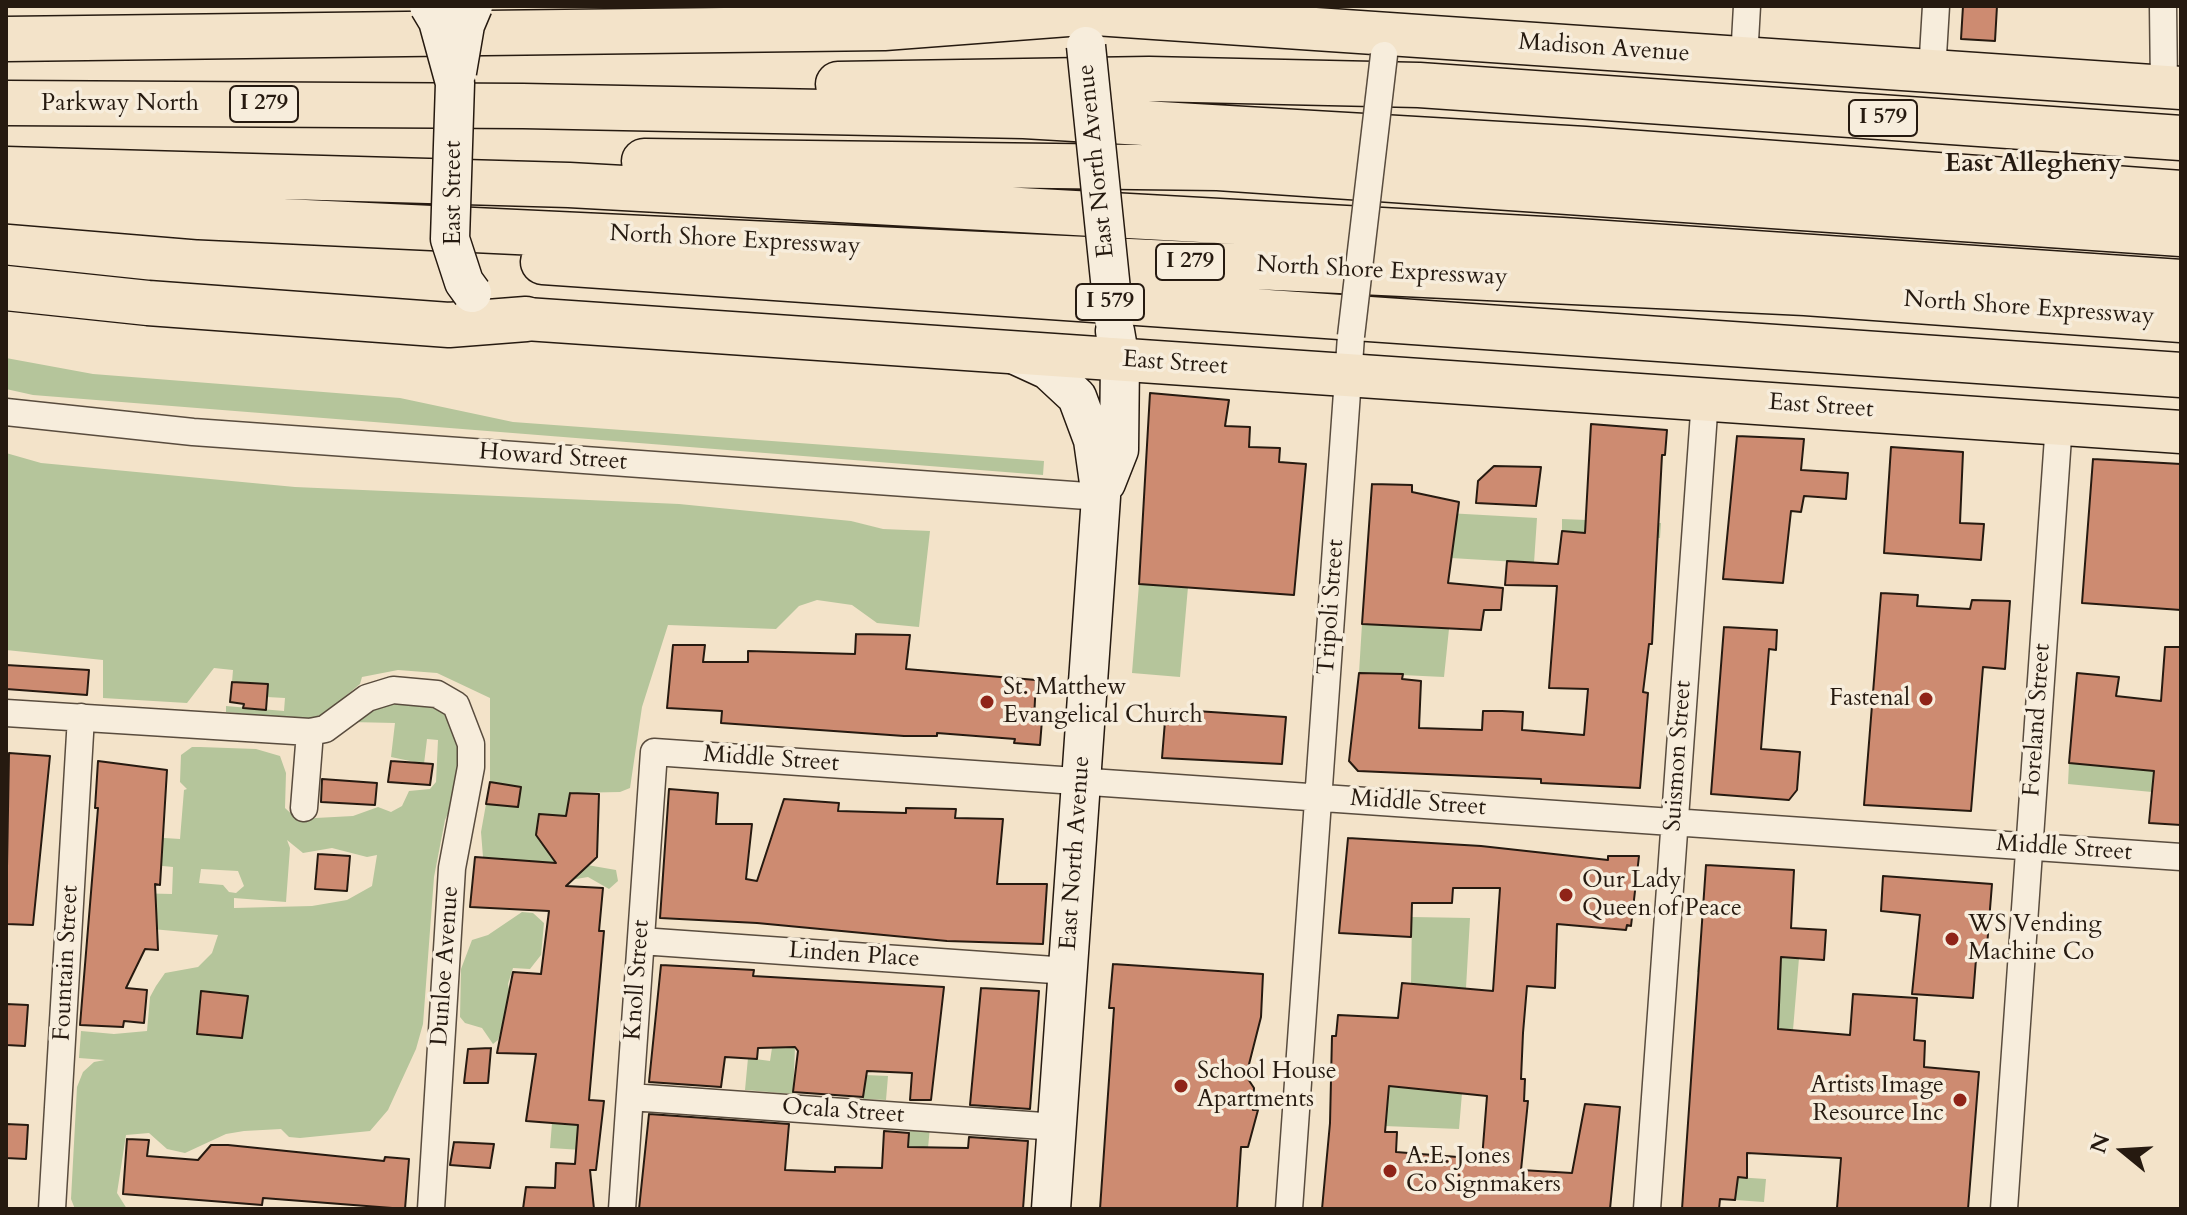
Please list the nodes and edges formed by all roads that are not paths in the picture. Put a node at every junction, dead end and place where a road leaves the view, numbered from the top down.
1 (429, 6) edge
2 (473, 6) edge
3 (1027, 6) edge
4 (1747, 6) edge
5 (1936, 6) edge
6 (2163, 6) edge
7 (1083, 22) edge
8 (1384, 32) edge
9 (6, 39) edge
10 (1744, 59) junction
11 (1932, 72) junction
12 (455, 83) junction
13 (2172, 88) edge
14 (6, 103) edge
15 (523, 106) junction
16 (2181, 138) edge
17 (6, 154) edge
18 (6, 169) edge
19 (2181, 193) edge
20 (6, 201) edge
21 (199, 217) junction
22 (2181, 234) edge
23 (2181, 282) edge
24 (6, 288) edge
25 (526, 319) junction
26 (2181, 320) edge
27 (1009, 352) junction
28 (1349, 355) junction
29 (1120, 360) junction
30 (2181, 375) edge
31 (1705, 399) junction
32 (6, 412) edge
33 (2059, 423) junction
34 (2181, 432) edge
35 (1101, 497) junction
36 (6, 713) edge
37 (81, 717) junction
38 (310, 732) junction
39 (654, 752) joint
40 (1081, 781) junction
41 (1318, 797) junction
42 (304, 808) dead end
43 (1675, 822) junction
44 (2029, 847) junction
45 (2181, 857) edge
46 (641, 941) junction
47 (1068, 971) junction
48 (630, 1097) junction
49 (1057, 1127) junction
50 (52, 1209) edge
51 (431, 1209) edge
52 (622, 1209) edge
53 (1051, 1209) edge
54 (1289, 1209) edge
55 (1647, 1209) edge
56 (2004, 1209) edge

1 - 12 main road, East Street, bridge
2 - 12 main road, bridge
3 - 7 main road, Madison Avenue
4 - 10 street
5 - 11 street
6 - 13 street
7 - 8 main road, Madison Avenue
7 - 9 highway
7 - 29 main road, East North Avenue, bridge
8 - 10 main road, Madison Avenue
8 - 28 street, Tripoli Street, bridge
10 - 11 main road, Madison Avenue
11 - 13 main road, Madison Avenue
12 - 25 main road, East Street, bridge
14 - 15 highway, Parkway North / I 279
15 - 16 highway, I 579
15 - 19 highway, I 279
17 - 22 highway
18 - 23 highway
20 - 21 highway, I 279
21 - 26 highway, North Shore Expressway / I 279
21 - 30 highway, I 579
24 - 25 highway
25 - 27 main road, East Street
27 - 29 main road, East Street
27 - 35 main road, East North Avenue
28 - 29 main road, East Street
28 - 31 main road, East Street
28 - 41 street, Tripoli Street
29 - 35 main road, East North Avenue
31 - 33 main road, East Street
31 - 43 street, Suismon Street
32 - 35 street, Howard Street
33 - 34 main road, East Street
33 - 44 street, Foreland Street
35 - 40 main road, East North Avenue
36 - 37 street
37 - 38 street
37 - 50 street, Fountain Street
38 - 42 street
38 - 51 street, Dunloe Avenue
39 - 40 street, Middle Street
39 - 46 street, Knoll Street
40 - 41 street, Middle Street
40 - 47 main road, East North Avenue
41 - 43 street, Middle Street
41 - 54 street, Tripoli Street
43 - 44 street, Middle Street
43 - 55 street, Suismon Street
44 - 45 street, Middle Street
44 - 56 street, Foreland Street
46 - 47 street, Linden Place
46 - 48 street, Knoll Street
47 - 49 main road, East North Avenue
48 - 49 street, Ocala Street
48 - 52 street, Knoll Street
49 - 53 main road, East North Avenue

